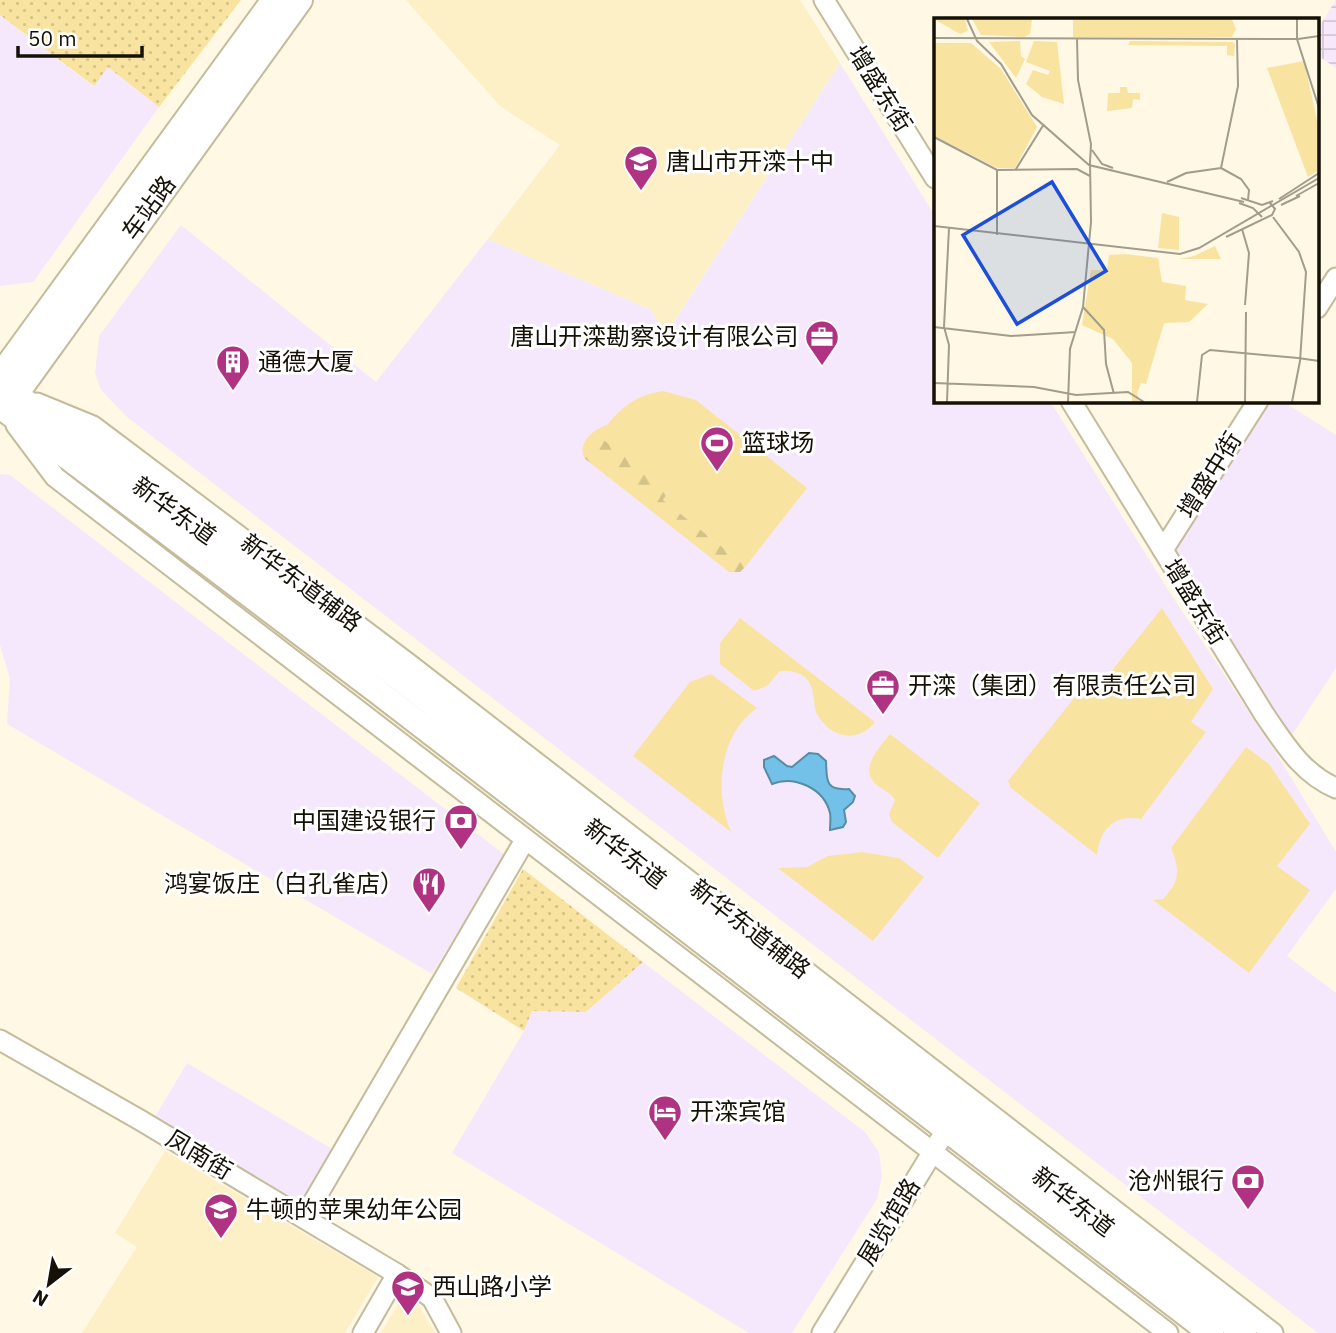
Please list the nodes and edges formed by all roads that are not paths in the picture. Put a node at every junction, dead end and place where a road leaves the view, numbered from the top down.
1 (274, 0) edge
2 (300, 0) edge
3 (824, 0) edge
4 (934, 176) edge
5 (1336, 278) edge
6 (1318, 306) edge
7 (3, 398) edge
8 (1073, 402) edge
9 (1257, 402) edge
10 (1163, 550) junction
11 (1336, 788) edge
12 (525, 840) junction
13 (0, 1040) edge
14 (954, 1124) junction
15 (304, 1218) junction
16 (397, 1274) junction
17 (363, 1333) edge
18 (451, 1333) edge
19 (822, 1333) edge
20 (1168, 1333) edge
21 (1211, 1333) edge
22 (1244, 1333) edge
23 (1273, 1333) edge

1 - 7 main road, 车站路
2 - 7 main road, 车站路
3 - 4 street, 增盛东街
5 - 6 street
7 - 12 street, 新华东道辅路
7 - 14 main road, 新华东道
7 - 14 street, 新华东道辅路
8 - 10 street, 增盛东街
9 - 10 street, 增盛中街
10 - 11 street, 增盛东街
12 - 14 street, 新华东道辅路
12 - 15 street
13 - 15 street, 凤南街
14 - 19 street, 展览馆路
14 - 20 street, 新华东道辅路
14 - 21 main road, 新华东道
14 - 22 main road, 新华东道
14 - 23 street, 新华东道辅路
15 - 16 street, 凤南街
16 - 17 street
16 - 18 street, 凤南街

